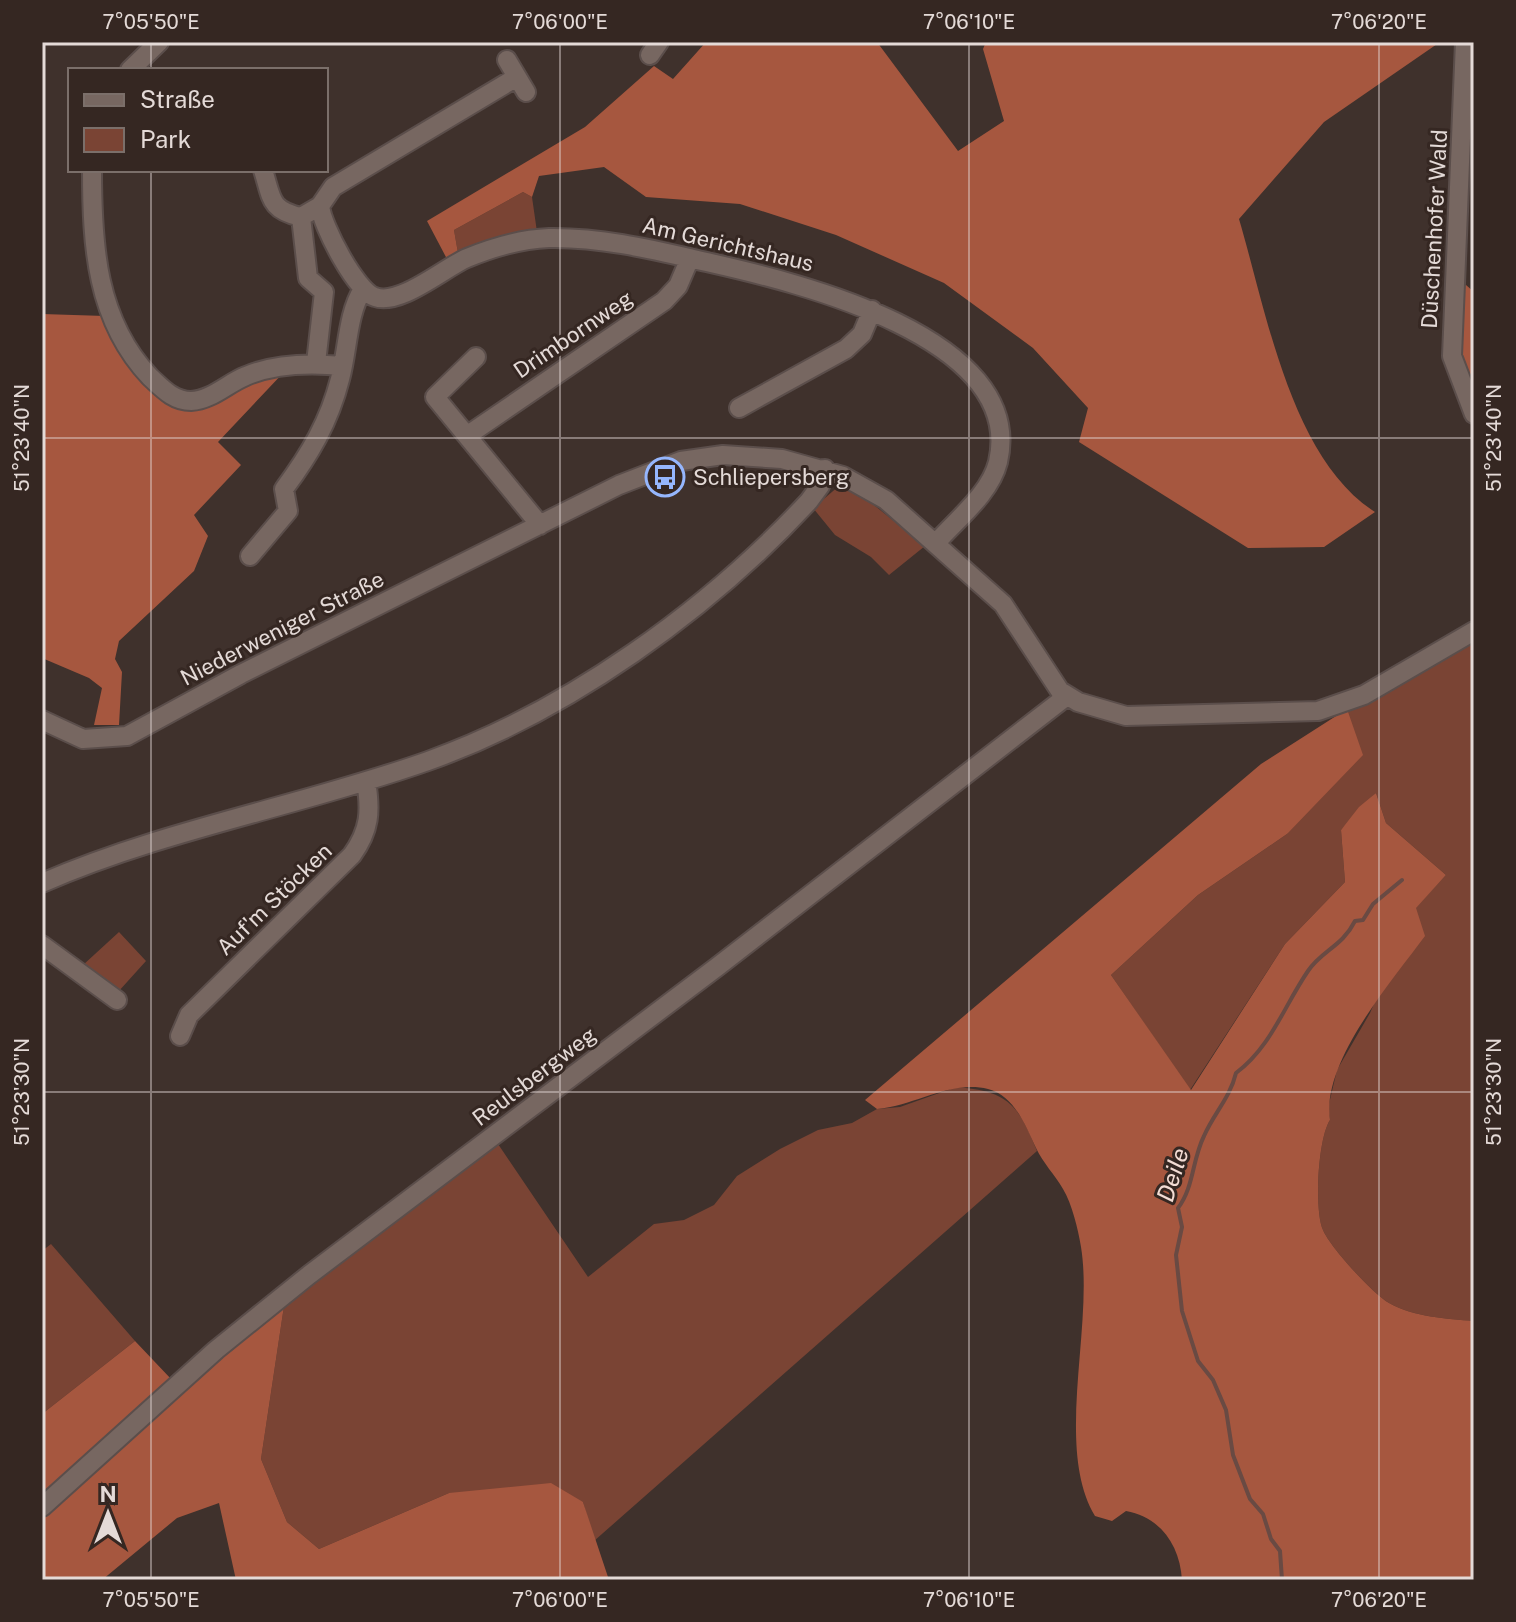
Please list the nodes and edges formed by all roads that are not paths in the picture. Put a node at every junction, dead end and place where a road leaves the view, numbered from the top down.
1 (159, 42) edge
2 (1465, 42) edge
3 (507, 60) dead end
4 (132, 68) edge
5 (92, 172) edge
6 (264, 172) edge
7 (320, 206) junction
8 (301, 217) junction
9 (690, 258) junction
10 (363, 289) junction
11 (872, 310) junction
12 (476, 357) dead end
13 (316, 363) junction
14 (343, 366) junction
15 (739, 408) dead end
16 (1474, 414) edge
17 (468, 435) junction
18 (825, 469) junction
19 (540, 525) junction
20 (936, 543) junction
21 (250, 556) dead end
22 (1474, 631) edge
23 (1067, 696) junction
24 (42, 720) edge
25 (366, 781) junction
26 (42, 883) edge
27 (42, 945) edge
28 (117, 1000) dead end
29 (180, 1036) dead end
30 (42, 1507) edge

1 - 4 street
2 - 16 street, Düschenhofer Wald
3 - 7 street
5 - 13 street
6 - 8 street
7 - 8 street
7 - 10 street
8 - 13 street
9 - 10 street, Am Gerichtshaus
9 - 11 street, Am Gerichtshaus
9 - 17 street, Drimbornweg
10 - 14 street
11 - 15 street
11 - 20 street, Am Gerichtshaus
12 - 17 street
13 - 14 street
14 - 21 street
17 - 19 street
18 - 19 street, Niederweniger Straße
18 - 20 street, Niederweniger Straße
18 - 25 street
19 - 24 street, Niederweniger Straße
20 - 23 street, Niederweniger Straße
22 - 23 street
23 - 30 street, Reulsbergweg
25 - 26 street
25 - 29 street, Auf'm Stöcken
27 - 28 street

